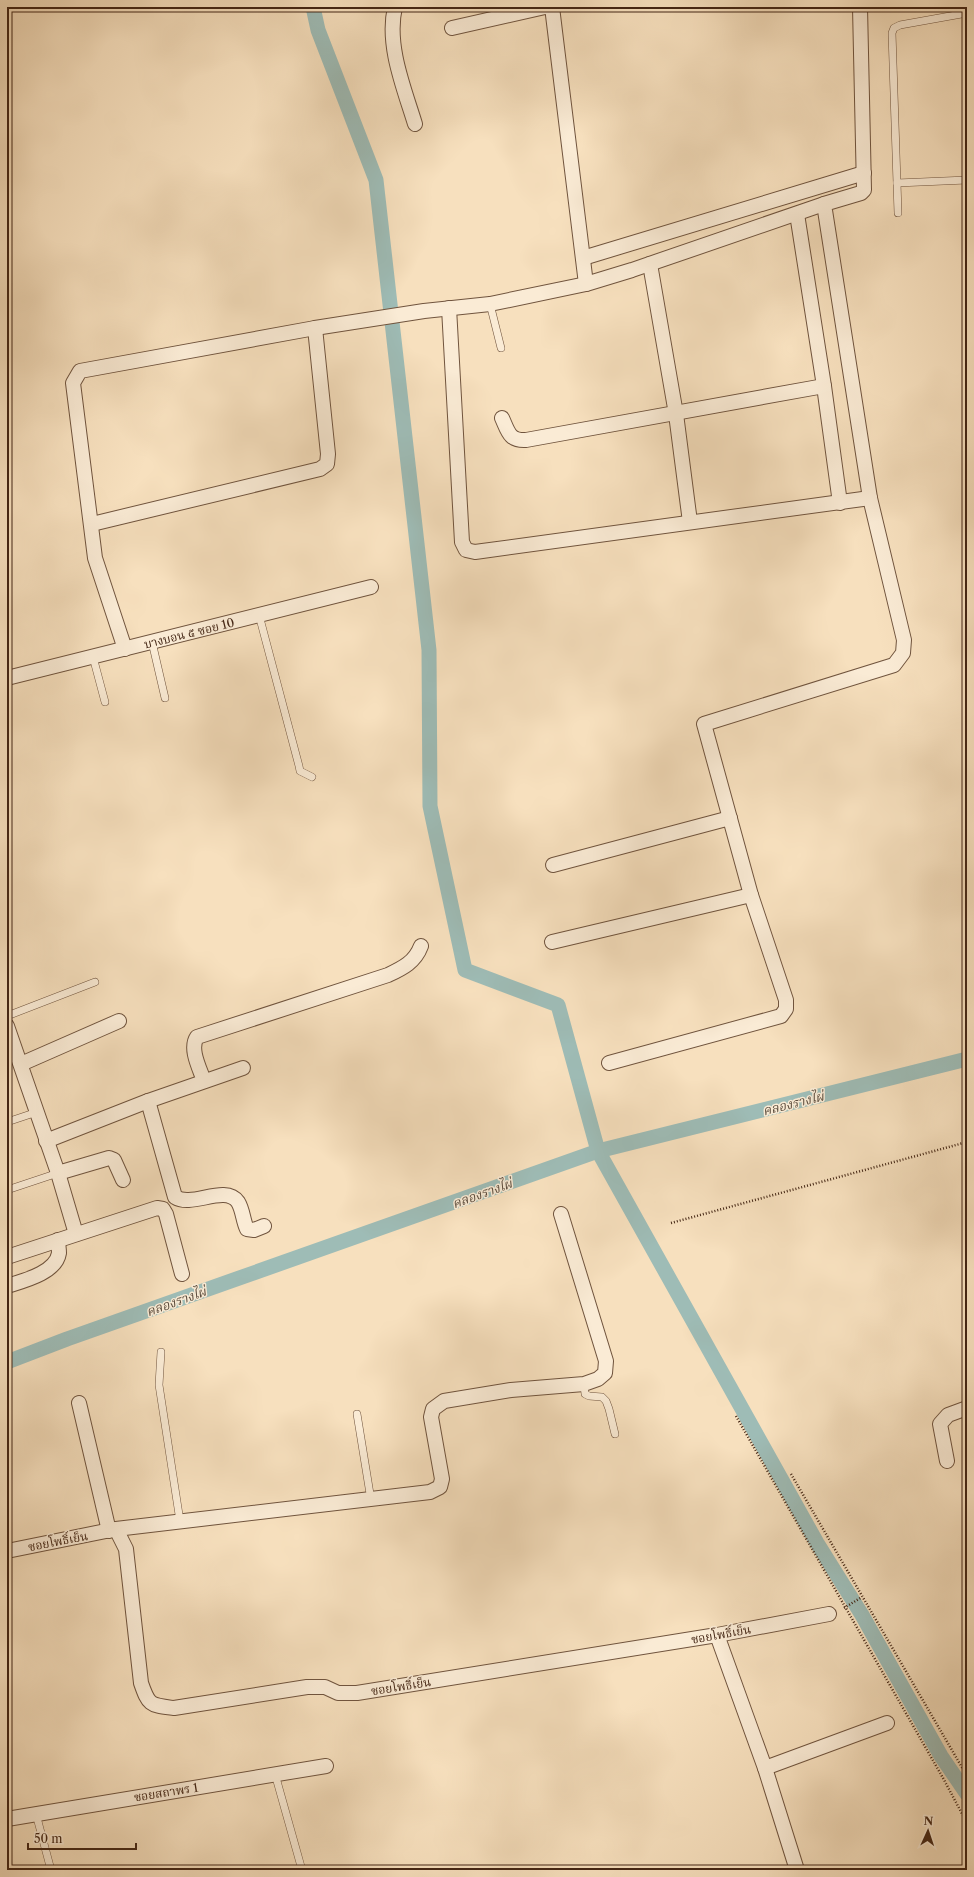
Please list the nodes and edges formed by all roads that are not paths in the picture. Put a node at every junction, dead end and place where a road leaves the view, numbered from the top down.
1 (395, 7) edge
2 (545, 7) edge
3 (552, 7) edge
4 (860, 7) edge
5 (967, 13) edge
6 (452, 28) dead end
7 (415, 124) dead end
8 (864, 173) junction
9 (967, 180) edge
10 (897, 182) junction
11 (824, 204) junction
12 (898, 213) dead end
13 (797, 214) junction
14 (583, 258) junction
15 (650, 264) junction
16 (586, 284) junction
17 (490, 304) junction
18 (449, 308) junction
19 (315, 328) junction
20 (500, 348) dead end
21 (824, 386) junction
22 (676, 414) junction
23 (502, 418) dead end
24 (870, 498) junction
25 (840, 503) junction
26 (690, 522) junction
27 (92, 524) junction
28 (371, 587) dead end
29 (260, 615) junction
30 (152, 642) junction
31 (125, 649) junction
32 (93, 657) junction
33 (7, 678) edge
34 (165, 698) dead end
35 (105, 702) dead end
36 (312, 777) dead end
37 (730, 818) junction
38 (553, 865) dead end
39 (751, 895) junction
40 (552, 942) dead end
41 (421, 946) dead end
42 (95, 982) dead end
43 (7, 1016) edge
44 (119, 1021) dead end
45 (7, 1026) edge
46 (609, 1063) dead end
47 (21, 1064) junction
48 (243, 1068) dead end
49 (204, 1081) junction
50 (148, 1101) junction
51 (37, 1112) junction
52 (7, 1122) edge
53 (46, 1141) junction
54 (58, 1173) junction
55 (123, 1180) dead end
56 (7, 1190) edge
57 (561, 1214) dead end
58 (264, 1226) dead end
59 (76, 1234) junction
60 (58, 1240) junction
61 (7, 1257) edge
62 (182, 1274) dead end
63 (7, 1286) edge
64 (161, 1352) dead end
65 (584, 1384) junction
66 (79, 1403) dead end
67 (967, 1408) edge
68 (357, 1414) dead end
69 (615, 1434) dead end
70 (946, 1461) dead end
71 (371, 1500) junction
72 (180, 1521) junction
73 (113, 1530) junction
74 (8, 1547) edge
75 (829, 1614) dead end
76 (717, 1635) junction
77 (887, 1723) dead end
78 (326, 1766) dead end
79 (765, 1768) junction
80 (275, 1774) junction
81 (36, 1814) junction
82 (7, 1819) edge
83 (51, 1870) edge
84 (302, 1870) edge
85 (797, 1870) edge

1 - 7 street
2 - 6 street
3 - 14 street
4 - 8 street
5 - 10 lane
8 - 11 street
8 - 14 street
9 - 10 lane
10 - 12 lane
11 - 13 street
11 - 24 street
13 - 15 street
13 - 21 street
14 - 16 street
15 - 16 street
15 - 22 street
16 - 17 street
17 - 18 street
17 - 20 lane
18 - 19 street
18 - 26 street
19 - 27 street
19 - 27 street
21 - 22 street
21 - 25 street
22 - 23 street
22 - 26 street
24 - 25 street
24 - 37 street
25 - 26 street
27 - 31 street
28 - 29 street, บางบอน ๕ ซอย 10
29 - 30 street, บางบอน ๕ ซอย 10
29 - 36 lane
30 - 31 street, บางบอน ๕ ซอย 10
30 - 34 lane
31 - 32 street, บางบอน ๕ ซอย 10
32 - 33 street, บางบอน ๕ ซอย 10
32 - 35 lane
37 - 38 street
37 - 39 street
39 - 40 street
39 - 46 street
41 - 49 street
42 - 43 lane
44 - 47 street
45 - 47 street
47 - 51 street
48 - 49 street
49 - 50 street
50 - 53 street
50 - 58 street
51 - 52 lane
51 - 53 street
53 - 54 street
54 - 55 street
54 - 56 lane
54 - 59 street
57 - 65 street
59 - 60 street
59 - 62 street
60 - 61 street
60 - 63 street
64 - 72 lane
65 - 69 lane
65 - 71 street
66 - 73 street
67 - 70 street
68 - 71 lane
71 - 72 street
72 - 73 street
73 - 74 street, ซอยโพธิ์เย็น
73 - 76 street, ซอยโพธิ์เย็น
75 - 76 street, ซอยโพธิ์เย็น
76 - 79 street
77 - 79 street
78 - 80 street, ซอยสถาพร 1
79 - 85 street
80 - 81 street, ซอยสถาพร 1
80 - 84 lane
81 - 82 street, ซอยสถาพร 1
81 - 83 lane

